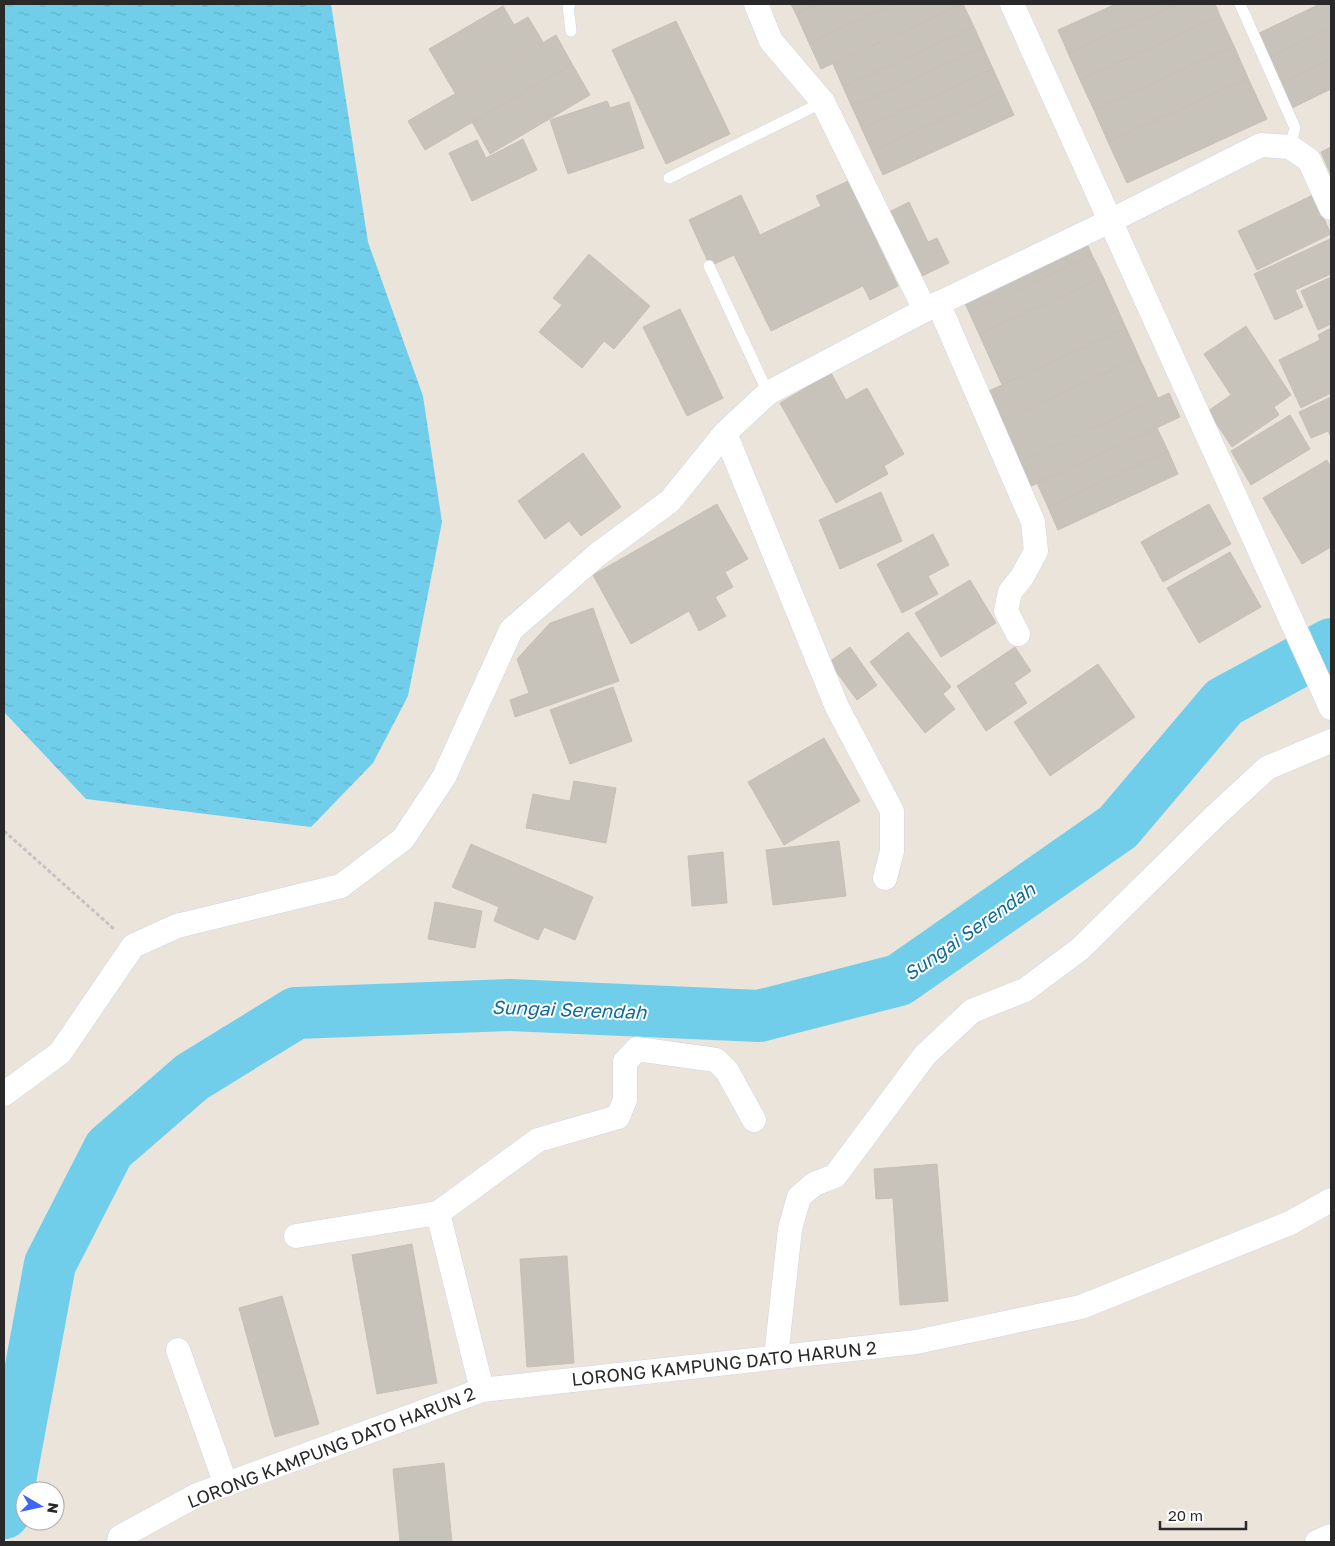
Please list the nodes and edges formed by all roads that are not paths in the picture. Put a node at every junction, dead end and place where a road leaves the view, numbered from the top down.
1 (570, 4) edge
2 (756, 4) edge
3 (1012, 4) edge
4 (1240, 4) edge
5 (571, 31) dead end
6 (823, 102) junction
7 (1290, 146) junction
8 (670, 178) dead end
9 (1331, 208) edge
10 (1110, 221) junction
11 (708, 266) dead end
12 (932, 306) junction
13 (768, 393) junction
14 (725, 433) junction
15 (1018, 634) dead end
16 (1330, 706) edge
17 (1331, 741) edge
18 (885, 878) dead end
19 (4, 1094) edge
20 (754, 1120) dead end
21 (1331, 1200) edge
22 (438, 1213) junction
23 (296, 1236) dead end
24 (178, 1350) dead end
25 (776, 1357) junction
26 (482, 1390) junction
27 (226, 1485) junction
28 (1331, 1536) edge
29 (120, 1540) edge
30 (1317, 1542) edge

1 - 5 lane
2 - 6 street
3 - 10 street
4 - 7 lane
6 - 8 lane
6 - 12 street
7 - 9 street
7 - 10 street
10 - 12 street
10 - 16 street
11 - 13 lane
12 - 13 street
12 - 15 street
13 - 14 street
14 - 18 street
14 - 19 street
17 - 25 street
20 - 22 street
21 - 25 street, LORONG KAMPUNG DATO HARUN 2
22 - 23 street
22 - 26 street
24 - 27 street
25 - 26 street, LORONG KAMPUNG DATO HARUN 2
26 - 27 street, LORONG KAMPUNG DATO HARUN 2
27 - 29 street, LORONG KAMPUNG DATO HARUN 2
28 - 30 street

